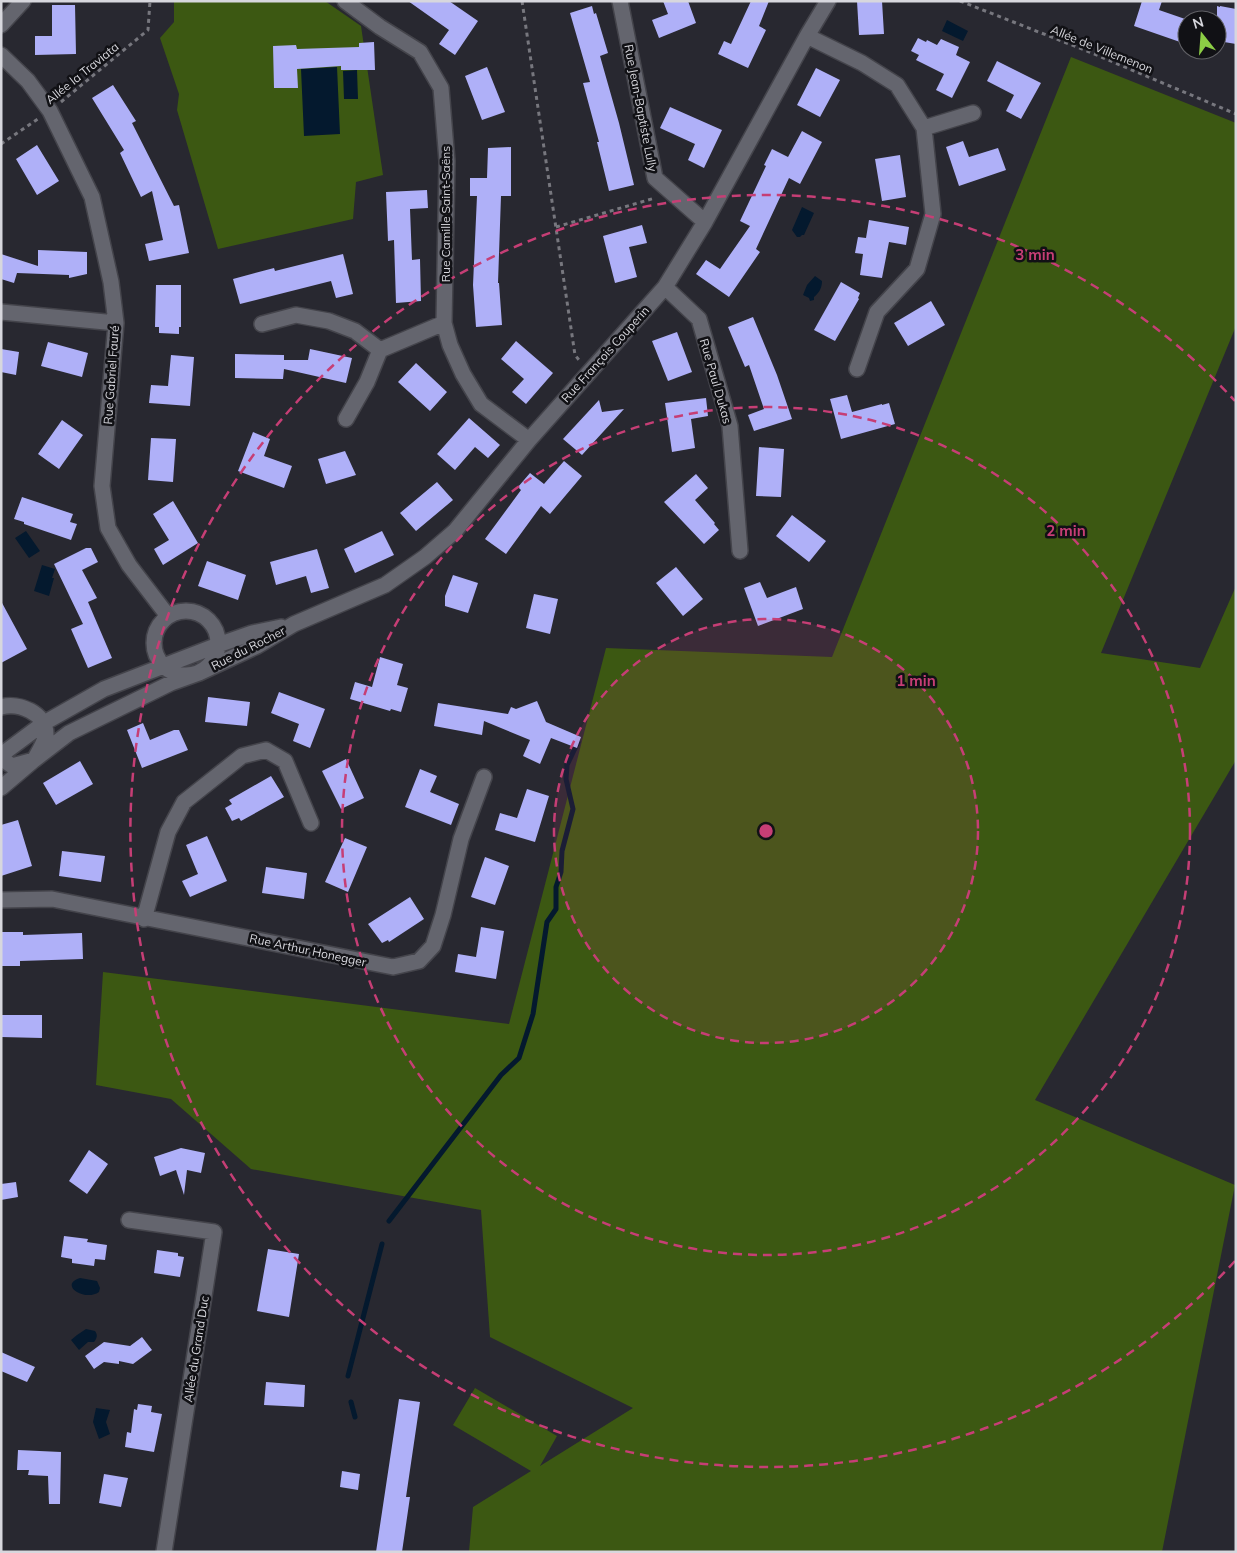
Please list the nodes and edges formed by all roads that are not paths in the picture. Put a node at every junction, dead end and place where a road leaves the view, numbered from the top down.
1 (23, 1) edge
2 (344, 1) edge
3 (620, 1) edge
4 (828, 1) edge
5 (1, 25) edge
6 (807, 36) junction
7 (1, 54) edge
8 (973, 113) dead end
9 (924, 128) junction
10 (705, 222) junction
11 (665, 287) junction
12 (1, 312) edge
13 (116, 323) junction
14 (444, 323) junction
15 (262, 324) dead end
16 (380, 350) junction
17 (857, 369) dead end
18 (346, 419) dead end
19 (529, 440) junction
20 (740, 550) dead end
21 (168, 616) junction
22 (294, 624) junction
23 (218, 645) junction
24 (163, 665) junction
25 (199, 672) junction
26 (1, 707) edge
27 (44, 723) junction
28 (1, 756) edge
29 (34, 760) junction
30 (484, 777) dead end
31 (1, 788) edge
32 (311, 823) dead end
33 (1, 900) edge
34 (144, 918) junction
35 (129, 1220) dead end
36 (164, 1552) edge

1 - 5 street
2 - 14 street, Rue Camille Saint-Saëns
3 - 10 street, Rue Jean-Baptiste Lully
4 - 6 street, Rue François Couperin
6 - 9 street
6 - 10 street, Rue François Couperin
7 - 13 street, Rue Gabriel Fauré
8 - 9 street
9 - 17 street
10 - 11 street, Rue François Couperin
11 - 19 street, Rue François Couperin
11 - 20 street, Rue Paul Dukas
12 - 13 street
13 - 21 street, Rue Gabriel Fauré
14 - 16 street
14 - 19 street, Rue Camille Saint-Saëns
15 - 16 street
16 - 18 street
19 - 22 street, Rue François Couperin
21 - 23 street
21 - 24 street
22 - 23 street, Rue du Rocher
22 - 25 street, Rue du Rocher
23 - 24 street, Rue du Rocher
23 - 25 street
24 - 25 street
24 - 27 street, Rue du Rocher
25 - 29 street, Rue du Rocher
26 - 27 street
27 - 28 street, Rue du Rocher
27 - 29 street
28 - 29 street
29 - 31 street, Rue du Rocher
30 - 34 street, Rue Arthur Honegger
32 - 34 street
33 - 34 street, Rue Arthur Honegger
35 - 36 street, Allée du Grand Duc

